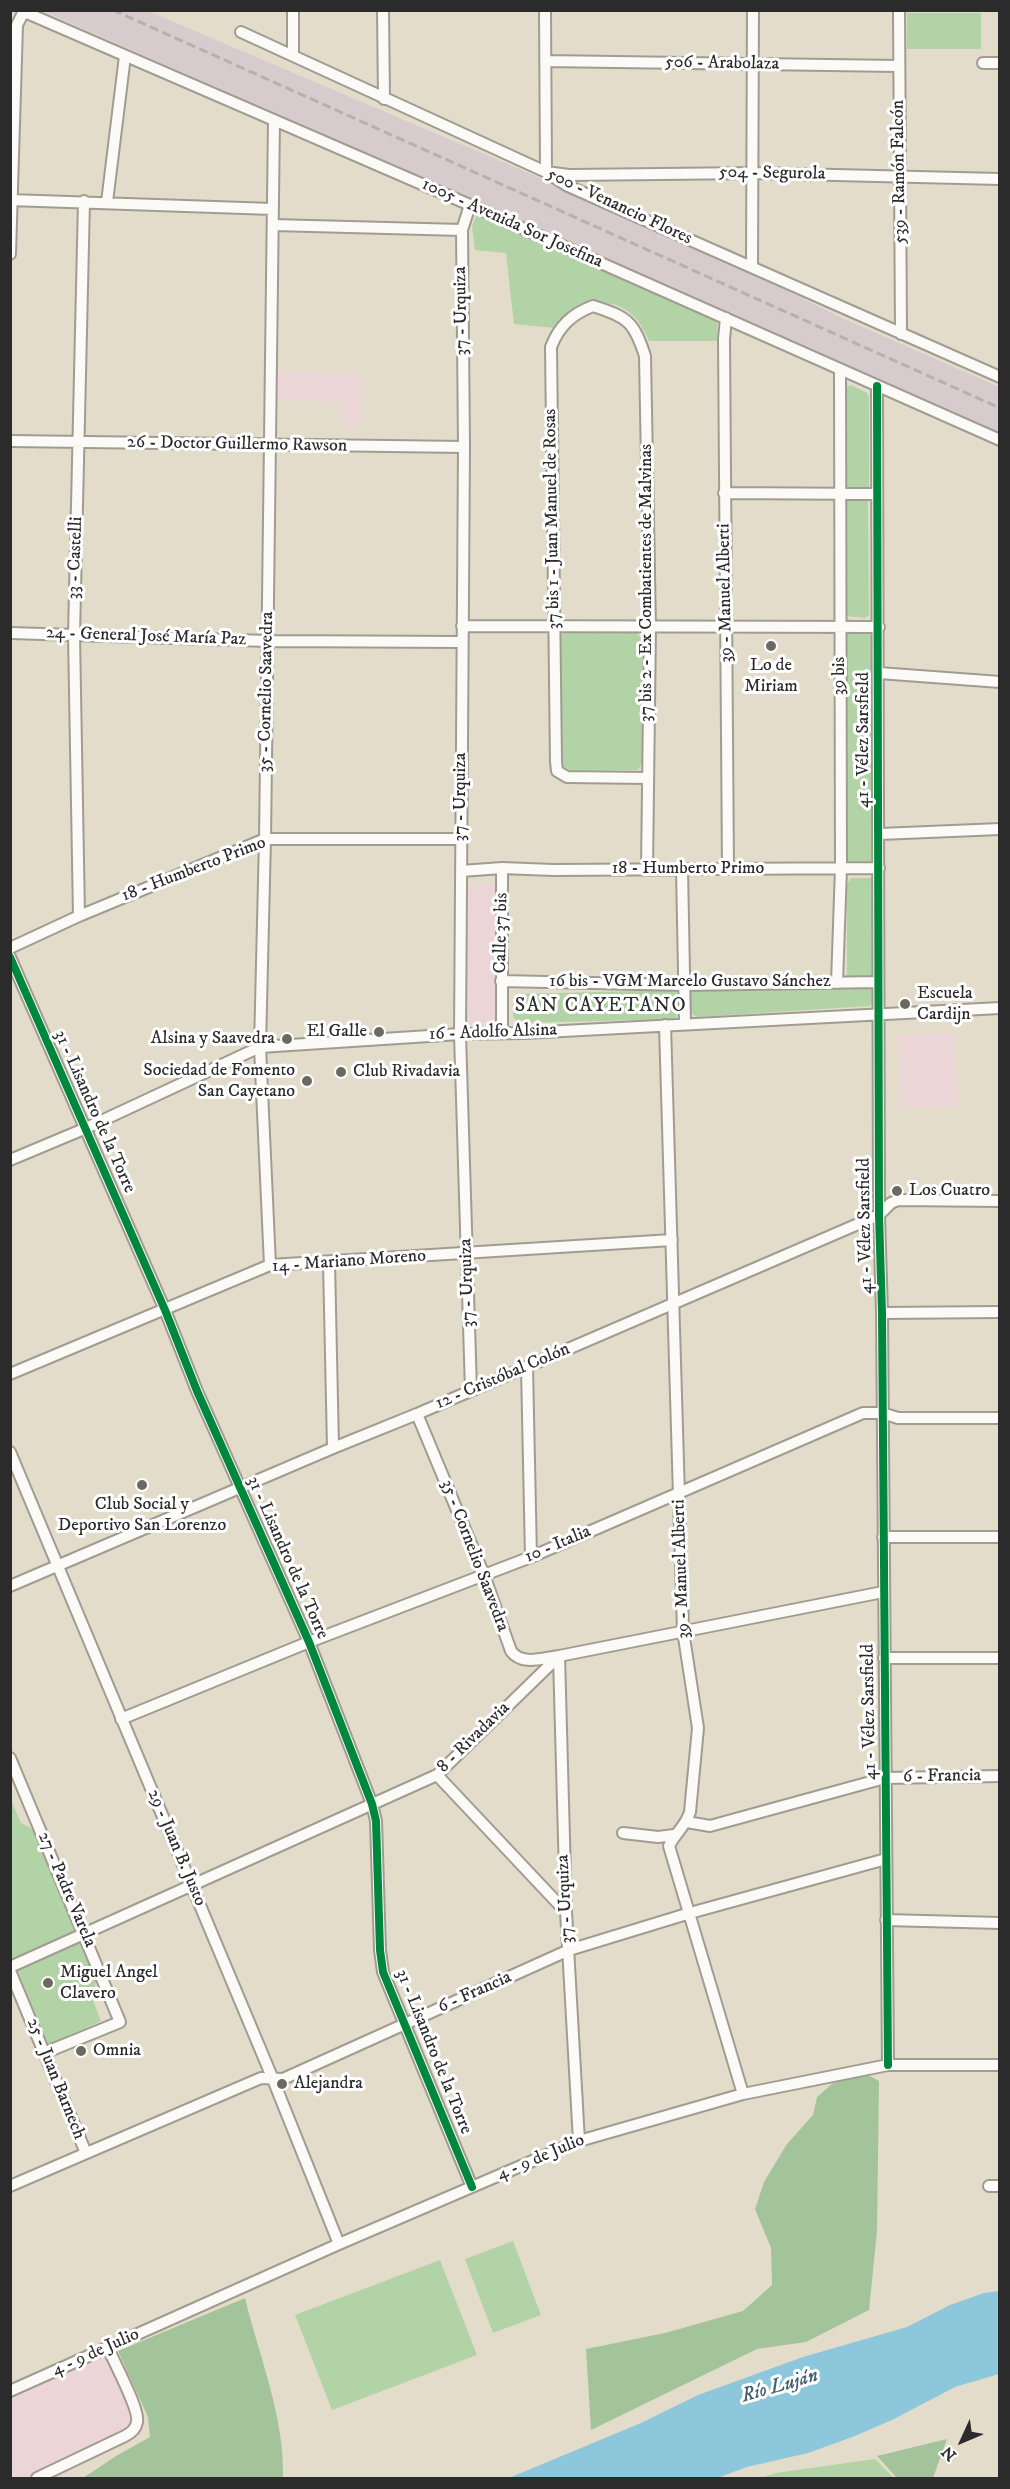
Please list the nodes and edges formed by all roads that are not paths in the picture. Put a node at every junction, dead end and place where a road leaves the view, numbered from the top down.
1 (293, 10) edge
2 (383, 10) edge
3 (545, 10) edge
4 (753, 10) edge
5 (899, 10) edge
6 (242, 32) dead end
7 (293, 55) junction
8 (125, 56) junction
9 (545, 61) junction
10 (983, 63) dead end
11 (999, 63) edge
12 (753, 64) junction
13 (898, 66) junction
14 (384, 99) junction
15 (274, 120) junction
16 (546, 172) junction
17 (753, 173) junction
18 (900, 176) junction
19 (999, 179) edge
20 (11, 200) edge
21 (84, 201) junction
22 (107, 202) junction
23 (470, 205) junction
24 (273, 209) junction
25 (273, 225) junction
26 (462, 230) junction
27 (10, 254) edge
28 (752, 267) junction
29 (611, 312) joint
30 (726, 318) junction
31 (901, 334) junction
32 (840, 370) junction
33 (999, 377) edge
34 (876, 386) junction
35 (999, 440) edge
36 (10, 441) edge
37 (79, 442) junction
38 (269, 445) junction
39 (464, 447) junction
40 (839, 492) junction
41 (724, 493) junction
42 (876, 494) junction
43 (462, 626) junction
44 (726, 626) junction
45 (840, 626) junction
46 (650, 627) junction
47 (879, 627) junction
48 (554, 628) junction
49 (10, 633) edge
50 (74, 635) junction
51 (268, 641) junction
52 (461, 642) junction
53 (879, 673) junction
54 (999, 682) edge
55 (648, 778) junction
56 (999, 829) edge
57 (880, 834) junction
58 (265, 839) junction
59 (460, 839) junction
60 (502, 868) junction
61 (647, 868) junction
62 (728, 868) junction
63 (841, 868) junction
64 (879, 868) junction
65 (682, 869) junction
66 (461, 871) junction
67 (79, 916) junction
68 (10, 948) edge
69 (10, 957) edge
70 (501, 981) junction
71 (878, 982) junction
72 (837, 983) junction
73 (685, 985) junction
74 (999, 1008) edge
75 (879, 1014) junction
76 (686, 1024) junction
77 (665, 1025) junction
78 (460, 1034) junction
79 (502, 1034) junction
80 (260, 1047) junction
81 (84, 1129) junction
82 (10, 1160) edge
83 (999, 1201) edge
84 (879, 1215) junction
85 (672, 1240) junction
86 (466, 1254) junction
87 (329, 1262) junction
88 (270, 1264) junction
89 (673, 1304) junction
90 (165, 1310) junction
91 (999, 1312) edge
92 (882, 1313) junction
93 (527, 1367) junction
94 (10, 1374) edge
95 (471, 1390) junction
96 (882, 1413) junction
97 (417, 1414) junction
98 (999, 1418) edge
99 (333, 1448) junction
100 (10, 1452) edge
101 (240, 1487) junction
102 (680, 1493) junction
103 (883, 1537) junction
104 (999, 1537) edge
105 (531, 1557) junction
106 (58, 1565) junction
107 (484, 1575) junction
108 (10, 1586) edge
109 (884, 1592) junction
110 (683, 1630) junction
111 (309, 1642) junction
112 (559, 1656) junction
113 (884, 1658) junction
114 (999, 1658) edge
115 (121, 1719) junction
116 (10, 1758) edge
117 (437, 1775) junction
118 (999, 1776) edge
119 (885, 1778) junction
120 (372, 1804) junction
121 (687, 1822) junction
122 (623, 1833) dead end
123 (674, 1835) junction
124 (886, 1859) junction
125 (192, 1887) junction
126 (566, 1912) junction
127 (690, 1913) junction
128 (886, 1920) junction
129 (999, 1923) edge
130 (85, 1935) junction
131 (569, 1950) junction
132 (10, 1969) edge
133 (406, 2024) junction
134 (45, 2053) junction
135 (888, 2065) junction
136 (999, 2065) edge
137 (272, 2077) junction
138 (743, 2094) junction
139 (579, 2141) junction
140 (86, 2153) junction
141 (10, 2186) edge
142 (472, 2187) junction
143 (339, 2244) junction
144 (108, 2348) junction
145 (10, 2391) edge
146 (37, 2478) edge

1 - 7 street
2 - 14 street
3 - 9 street
4 - 12 street
5 - 13 street, 539 - Ramón Falcón
6 - 7 street, 500 - Venancio Flores
7 - 14 street, 500 - Venancio Flores
8 - 15 street, 1005 - Avenida Sor Josefina
8 - 20 street, 1005 - Avenida Sor Josefina
8 - 22 street
9 - 12 street, 506 - Arabolaza
9 - 16 street
10 - 11 street
12 - 13 street, 506 - Arabolaza
12 - 17 street
13 - 18 street, 539 - Ramón Falcón
14 - 16 street, 500 - Venancio Flores
15 - 23 street, 1005 - Avenida Sor Josefina
15 - 24 street, 35 - Cornelio Saavedra
16 - 17 street, 504 - Segurola
16 - 28 street, 500 - Venancio Flores
17 - 18 street, 504 - Segurola
17 - 28 street
18 - 19 street, 504 - Segurola
18 - 31 street, 539 - Ramón Falcón
20 - 21 street
20 - 27 street
21 - 22 street
21 - 37 street, 33 - Castelli
22 - 24 street
23 - 26 street, 37 - Urquiza
23 - 30 street, 1005 - Avenida Sor Josefina
24 - 25 street, 35 - Cornelio Saavedra
25 - 26 street
25 - 38 street, 35 - Cornelio Saavedra
26 - 39 street, 37 - Urquiza
28 - 31 street, 500 - Venancio Flores
29 - 46 street, 37 bis 2 - Ex Combatientes de Malvinas
29 - 48 street, 37 bis 1 - Juan Manuel de Rosas
30 - 32 street, 1005 - Avenida Sor Josefina
30 - 41 street, 39 - Manuel Alberti
31 - 33 street, 500 - Venancio Flores
32 - 34 street, 1005 - Avenida Sor Josefina
32 - 40 street, 39 bis
34 - 35 street, 1005 - Avenida Sor Josefina
34 - 42 street, 41 - Vélez Sarsfield
36 - 37 street, 26 - Doctor Guillermo Rawson
37 - 38 street, 26 - Doctor Guillermo Rawson
37 - 50 street, 33 - Castelli
38 - 39 street, 26 - Doctor Guillermo Rawson
38 - 51 street, 35 - Cornelio Saavedra
39 - 43 street, 37 - Urquiza
40 - 41 street
40 - 42 street
40 - 45 street, 39 bis
41 - 44 street, 39 - Manuel Alberti
42 - 47 street, 41 - Vélez Sarsfield
43 - 48 street
43 - 52 street, 37 - Urquiza
44 - 45 street
44 - 46 street
44 - 62 street, 39 - Manuel Alberti
45 - 47 street
45 - 63 street, 39 bis
46 - 48 street
46 - 55 street, 37 bis 2 - Ex Combatientes de Malvinas
47 - 53 street, 41 - Vélez Sarsfield
48 - 55 street, 37 bis 1 - Juan Manuel de Rosas
49 - 50 street, 24 - General José María Paz
50 - 51 street, 24 - General José María Paz
50 - 67 street, 33 - Castelli
51 - 52 street, 24 - General José María Paz
51 - 58 street, 35 - Cornelio Saavedra
52 - 59 street, 37 - Urquiza
53 - 54 street
53 - 57 street, 41 - Vélez Sarsfield
55 - 61 street, 37 bis 2 - Ex Combatientes de Malvinas
56 - 57 street
57 - 64 street, 41 - Vélez Sarsfield
58 - 59 street, 18 - Humberto Primo
58 - 67 street, 18 - Humberto Primo
58 - 80 street, 35 - Cornelio Saavedra
59 - 66 street, 37 - Urquiza
60 - 61 street, 18 - Humberto Primo
60 - 66 street, 18 - Humberto Primo
60 - 70 street, Calle 37 bis
61 - 65 street, 18 - Humberto Primo
62 - 63 street, 18 - Humberto Primo
62 - 65 street, 18 - Humberto Primo
63 - 64 street, 18 - Humberto Primo
63 - 72 street, 39 bis
64 - 71 street, 41 - Vélez Sarsfield
65 - 73 street
66 - 78 street, 37 - Urquiza
67 - 68 street, 18 - Humberto Primo
69 - 81 street, 31 - Lisandro de la Torre
70 - 73 street, 16 bis - VGM Marcelo Gustavo Sánchez
70 - 79 street, Calle 37 bis
71 - 72 street, 16 bis - VGM Marcelo Gustavo Sánchez
71 - 75 street, 41 - Vélez Sarsfield
72 - 73 street, 16 bis - VGM Marcelo Gustavo Sánchez
73 - 76 street
74 - 75 street, 16 - Adolfo Alsina
75 - 76 street, 16 - Adolfo Alsina
75 - 84 street, 41 - Vélez Sarsfield
76 - 77 street, 16 - Adolfo Alsina
77 - 79 street, 16 - Adolfo Alsina
77 - 85 street, 39 - Manuel Alberti
78 - 79 street, 16 - Adolfo Alsina
78 - 80 street, 16 - Adolfo Alsina
78 - 86 street, 37 - Urquiza
80 - 81 street, 16 - Adolfo Alsina
80 - 88 street, 35 - Cornelio Saavedra
81 - 82 street, 16 - Adolfo Alsina
81 - 90 street, 31 - Lisandro de la Torre
83 - 84 street, 12 - Cristóbal Colón
84 - 89 street, 12 - Cristóbal Colón
84 - 92 street, 41 - Vélez Sarsfield
85 - 86 street, 14 - Mariano Moreno
85 - 89 street, 39 - Manuel Alberti
86 - 87 street, 14 - Mariano Moreno
86 - 95 street, 37 - Urquiza
87 - 88 street, 14 - Mariano Moreno
87 - 99 street
88 - 90 street, 14 - Mariano Moreno
89 - 93 street, 12 - Cristóbal Colón
89 - 102 street, 39 - Manuel Alberti
90 - 94 street, 14 - Mariano Moreno
90 - 101 street, 31 - Lisandro de la Torre
91 - 92 street
92 - 96 street, 41 - Vélez Sarsfield
93 - 95 street, 12 - Cristóbal Colón
93 - 105 street
95 - 97 street, 12 - Cristóbal Colón
96 - 98 street, 10 - Italia
96 - 102 street, 10 - Italia
96 - 103 street, 41 - Vélez Sarsfield
97 - 99 street, 12 - Cristóbal Colón
97 - 107 street, 35 - Cornelio Saavedra
99 - 101 street, 12 - Cristóbal Colón
100 - 106 street, 29 - Juan B. Justo
101 - 106 street, 12 - Cristóbal Colón
101 - 111 street, 31 - Lisandro de la Torre
102 - 105 street, 10 - Italia
102 - 110 street, 39 - Manuel Alberti
103 - 104 street
103 - 109 street, 41 - Vélez Sarsfield
105 - 107 street, 10 - Italia
106 - 108 street, 12 - Cristóbal Colón
106 - 115 street, 29 - Juan B. Justo
107 - 111 street, 10 - Italia
107 - 112 street, 35 - Cornelio Saavedra
109 - 110 street
109 - 113 street, 41 - Vélez Sarsfield
110 - 112 street
110 - 121 street, 39 - Manuel Alberti
111 - 115 street, 10 - Italia
111 - 120 street, 31 - Lisandro de la Torre
112 - 117 street, 8 - Rivadavia
112 - 126 street, 37 - Urquiza
113 - 114 street
113 - 119 street, 41 - Vélez Sarsfield
115 - 125 street, 29 - Juan B. Justo
116 - 130 street, 27 - Padre Varela
117 - 120 street, 8 - Rivadavia
117 - 126 street
118 - 119 street, 6 - Francia
119 - 121 street, 6 - Francia
119 - 124 street, 41 - Vélez Sarsfield
120 - 125 street, 8 - Rivadavia
120 - 133 street, 31 - Lisandro de la Torre
121 - 123 street
122 - 123 street
123 - 127 street
124 - 127 street, 6 - Francia
124 - 128 street, 41 - Vélez Sarsfield
125 - 130 street, 8 - Rivadavia
125 - 137 street, 29 - Juan B. Justo
126 - 131 street, 37 - Urquiza
127 - 131 street, 6 - Francia
127 - 138 street
128 - 129 street
128 - 135 street, 41 - Vélez Sarsfield
130 - 132 street, 8 - Rivadavia
130 - 134 street, 27 - Padre Varela
131 - 133 street, 6 - Francia
131 - 139 street, 37 - Urquiza
132 - 134 street, 25 - Juan Barnech
133 - 137 street, 6 - Francia
133 - 142 street, 31 - Lisandro de la Torre
134 - 140 street, 25 - Juan Barnech
135 - 136 street, 4 - 9 de Julio
135 - 138 street, 4 - 9 de Julio
137 - 140 street, 6 - Francia
137 - 143 street, 29 - Juan B. Justo
138 - 139 street, 4 - 9 de Julio
139 - 142 street, 4 - 9 de Julio
140 - 141 street, 6 - Francia
142 - 143 street, 4 - 9 de Julio
143 - 144 street, 4 - 9 de Julio
144 - 145 street, 4 - 9 de Julio
144 - 146 street

